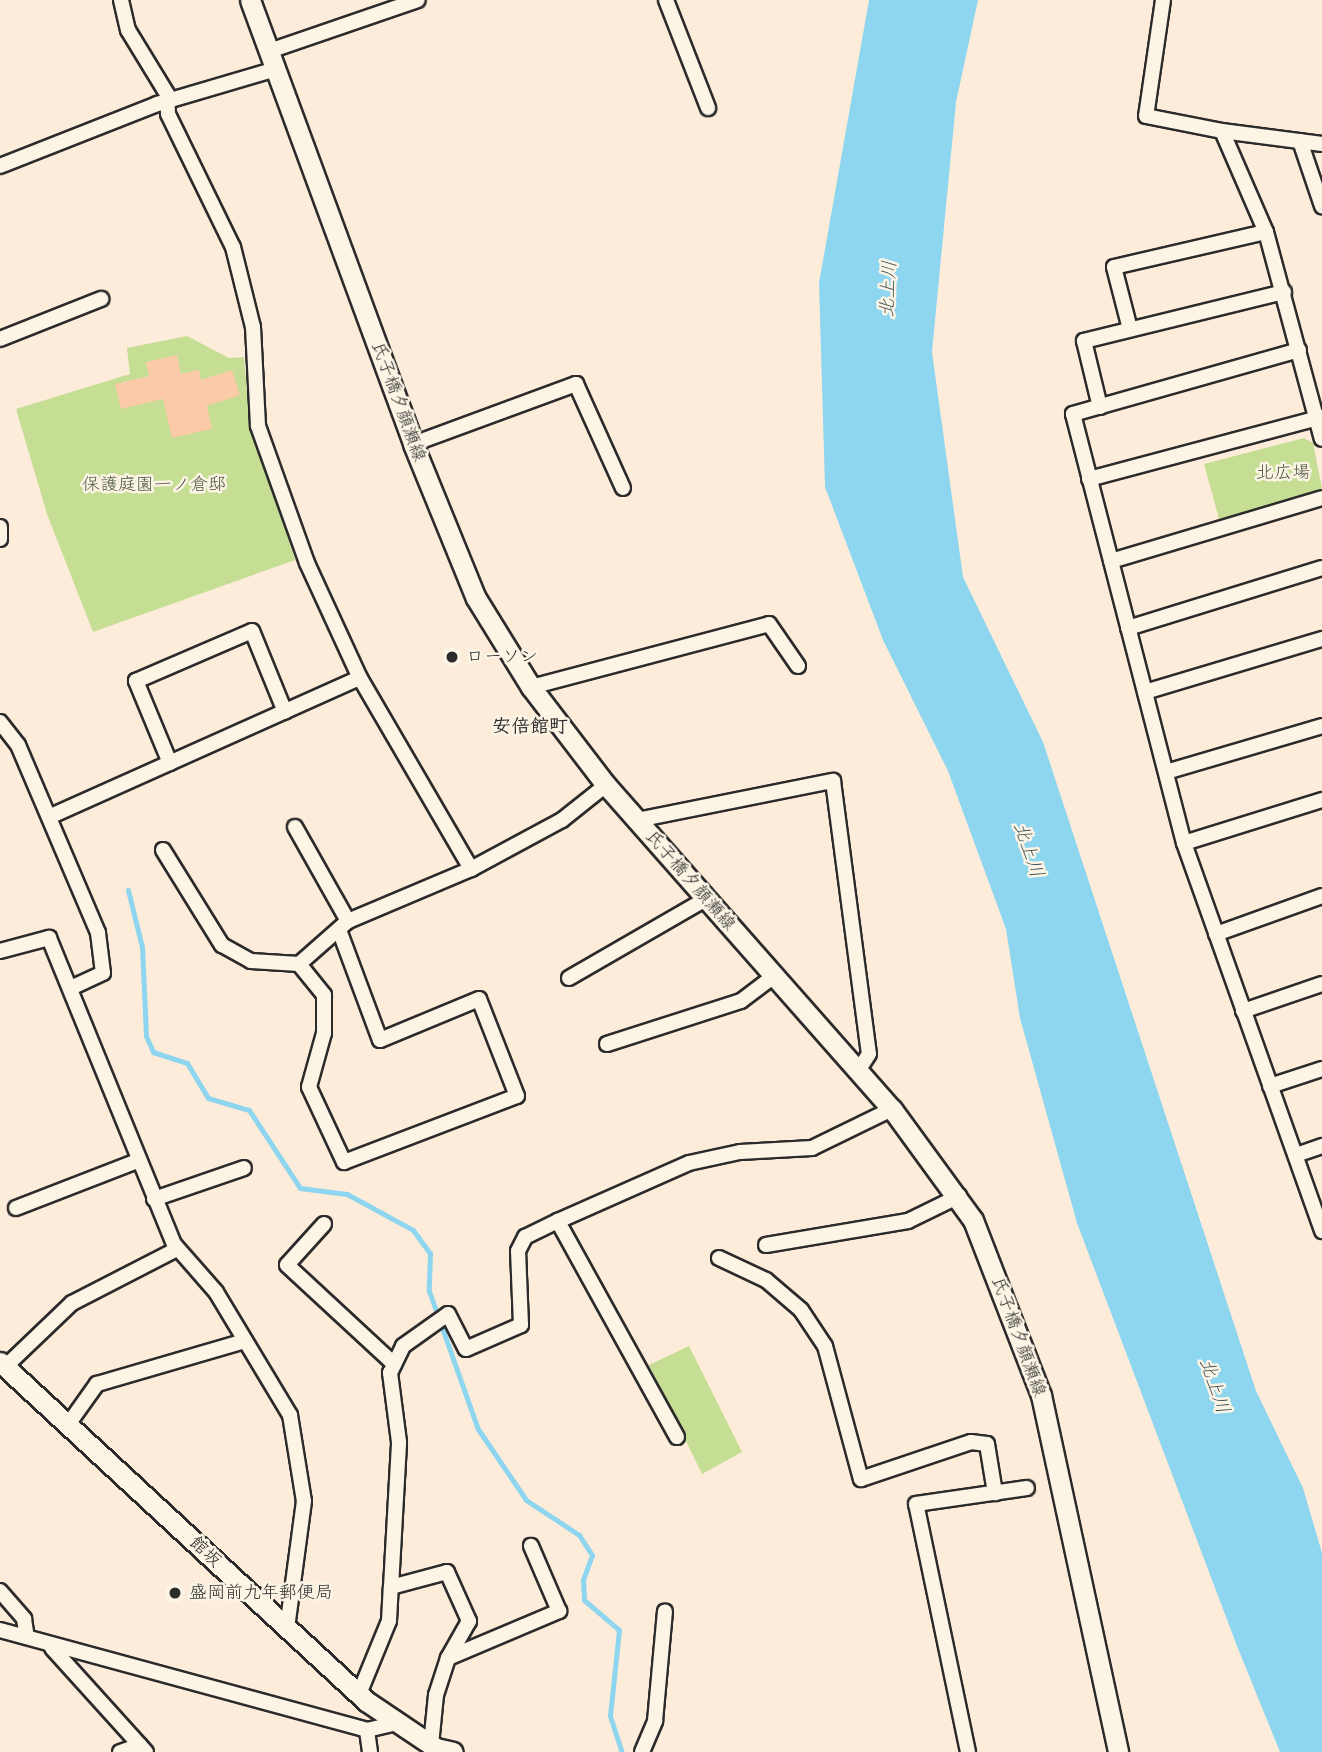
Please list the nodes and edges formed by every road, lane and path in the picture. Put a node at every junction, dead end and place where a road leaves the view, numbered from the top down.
1 (121, 0) edge
2 (250, 0) edge
3 (418, 0) edge
4 (666, 0) edge
5 (1163, 0) edge
6 (272, 60) junction
7 (167, 102) junction
8 (708, 108) dead end
9 (1222, 131) junction
10 (1300, 141) junction
11 (1322, 144) edge
12 (0, 166) edge
13 (1322, 205) edge
14 (1266, 232) junction
15 (1284, 292) junction
16 (101, 299) dead end
17 (1130, 329) junction
18 (0, 339) edge
19 (1299, 350) junction
20 (1100, 407) junction
21 (1319, 418) edge
22 (1322, 439) edge
23 (413, 444) junction
24 (1089, 479) junction
25 (623, 488) dead end
26 (1322, 498) edge
27 (0, 527) edge
28 (0, 539) edge
29 (1111, 561) junction
30 (1322, 568) edge
31 (1128, 628) junction
32 (1322, 639) edge
33 (798, 666) dead end
34 (360, 678) junction
35 (531, 687) junction
36 (1145, 692) junction
37 (285, 712) junction
38 (0, 722) edge
39 (1322, 726) edge
40 (170, 763) junction
41 (1166, 772) junction
42 (606, 785) junction
43 (1322, 800) edge
44 (51, 816) junction
45 (637, 820) junction
46 (295, 827) dead end
47 (1184, 844) junction
48 (163, 850) dead end
49 (471, 869) junction
50 (1322, 896) edge
51 (706, 899) junction
52 (343, 925) junction
53 (1216, 934) junction
54 (0, 951) edge
55 (299, 964) junction
56 (773, 977) junction
57 (569, 978) dead end
58 (1322, 984) edge
59 (73, 987) junction
60 (1243, 1011) junction
61 (607, 1044) dead end
62 (1322, 1069) edge
63 (858, 1071) junction
64 (1270, 1086) junction
65 (892, 1109) junction
66 (1322, 1146) edge
67 (1296, 1155) junction
68 (137, 1161) junction
69 (244, 1168) dead end
70 (959, 1196) junction
71 (154, 1199) junction
72 (16, 1208) dead end
73 (558, 1221) junction
74 (324, 1224) dead end
75 (1322, 1231) edge
76 (766, 1245) dead end
77 (177, 1249) junction
78 (719, 1258) dead end
79 (245, 1341) junction
80 (394, 1364) junction
81 (2, 1366) edge
82 (68, 1426) junction
83 (677, 1437) dead end
84 (1027, 1488) dead end
85 (995, 1493) junction
86 (531, 1546) dead end
87 (391, 1587) junction
88 (0, 1591) edge
89 (665, 1611) dead end
90 (287, 1628) junction
91 (0, 1630) edge
92 (27, 1637) junction
93 (51, 1647) junction
94 (448, 1658) junction
95 (359, 1694) junction
96 (398, 1723) junction
97 (366, 1730) junction
98 (432, 1745) junction
99 (143, 1749) edge
100 (120, 1752) edge
101 (370, 1752) edge
102 (453, 1752) edge
103 (642, 1752) edge
104 (968, 1752) edge
105 (1118, 1752) edge

1 - 7 street
2 - 6 main road, 氏子橋夕顔瀬線
3 - 6 street
4 - 8 street
5 - 9 street
6 - 7 street
6 - 23 main road, 氏子橋夕顔瀬線
7 - 12 street
7 - 34 street
9 - 10 street
9 - 14 street
10 - 11 street
10 - 13 street
14 - 15 street
14 - 17 street
15 - 17 street
15 - 19 street
16 - 18 street
17 - 20 street
19 - 20 street
19 - 21 street
20 - 24 street
21 - 22 street
21 - 24 street
23 - 25 street
23 - 35 main road, 氏子橋夕顔瀬線
24 - 29 street
26 - 29 street
27 - 28 street
29 - 31 street
30 - 31 street
31 - 36 street
32 - 36 street
33 - 35 street
34 - 37 street
34 - 49 street
35 - 42 main road, 氏子橋夕顔瀬線
36 - 41 street
37 - 40 street
37 - 40 street
38 - 44 street
39 - 41 street
40 - 44 street
41 - 47 street
42 - 45 main road, 氏子橋夕顔瀬線
42 - 49 street
43 - 47 street
44 - 59 street
45 - 51 main road, 氏子橋夕顔瀬線
45 - 63 street
46 - 52 street
47 - 53 street
48 - 55 street
49 - 52 street
50 - 53 street
51 - 56 main road, 氏子橋夕顔瀬線
51 - 57 street
52 - 55 street
52 - 55 street
53 - 60 street
54 - 59 street
56 - 61 street
56 - 63 main road, 氏子橋夕顔瀬線
58 - 60 street
59 - 68 street
60 - 64 street
62 - 64 street
63 - 65 main road, 氏子橋夕顔瀬線
64 - 67 street
65 - 70 main road, 氏子橋夕顔瀬線
65 - 73 street
66 - 67 street
67 - 75 street
68 - 71 street
68 - 72 street
69 - 71 street
70 - 76 street
70 - 105 main road, 氏子橋夕顔瀬線
71 - 77 street
73 - 80 street
73 - 83 street
74 - 80 street
77 - 79 street
77 - 81 street
78 - 85 street
79 - 82 street
79 - 90 street
80 - 87 street
81 - 82 main road, 館坂
82 - 90 main road, 館坂
84 - 85 street
85 - 104 street
86 - 94 street
87 - 94 street
87 - 95 street
88 - 92 street
89 - 103 street
90 - 95 main road, 館坂
91 - 92 street
92 - 93 street
93 - 97 street
93 - 99 street
94 - 98 street
95 - 96 main road, 館坂
96 - 97 street
96 - 98 main road, 館坂
97 - 101 street
98 - 102 main road, 館坂
99 - 100 street

